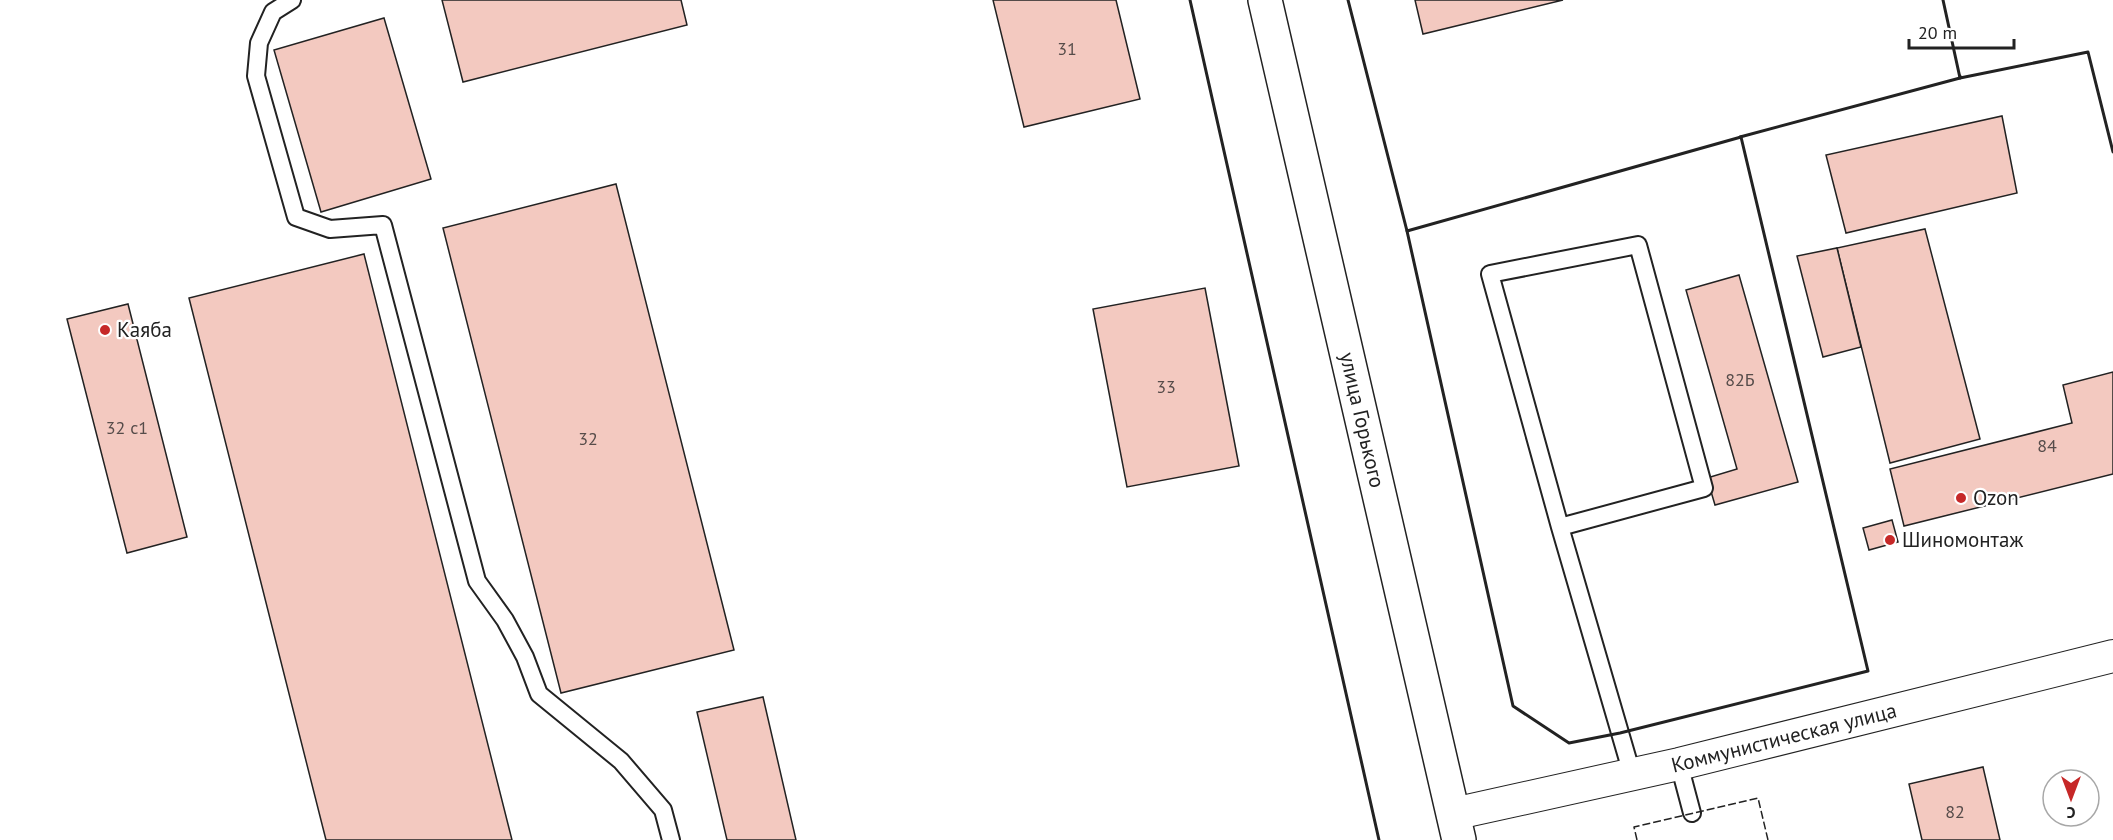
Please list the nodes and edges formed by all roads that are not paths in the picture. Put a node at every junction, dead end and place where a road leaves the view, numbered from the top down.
1 (292, 0) edge
2 (1265, 0) edge
3 (1560, 527) junction
4 (2113, 656) edge
5 (1679, 764) junction
6 (1632, 774) junction
7 (1692, 813) dead end
8 (1456, 827) edge
9 (671, 840) edge

1 - 9 lane
2 - 8 main road, улица Горького
3 - 3 lane
3 - 6 lane
4 - 5 street, Коммунистическая улица
5 - 6 street, Коммунистическая улица
5 - 7 lane
6 - 8 street, Коммунистическая улица

